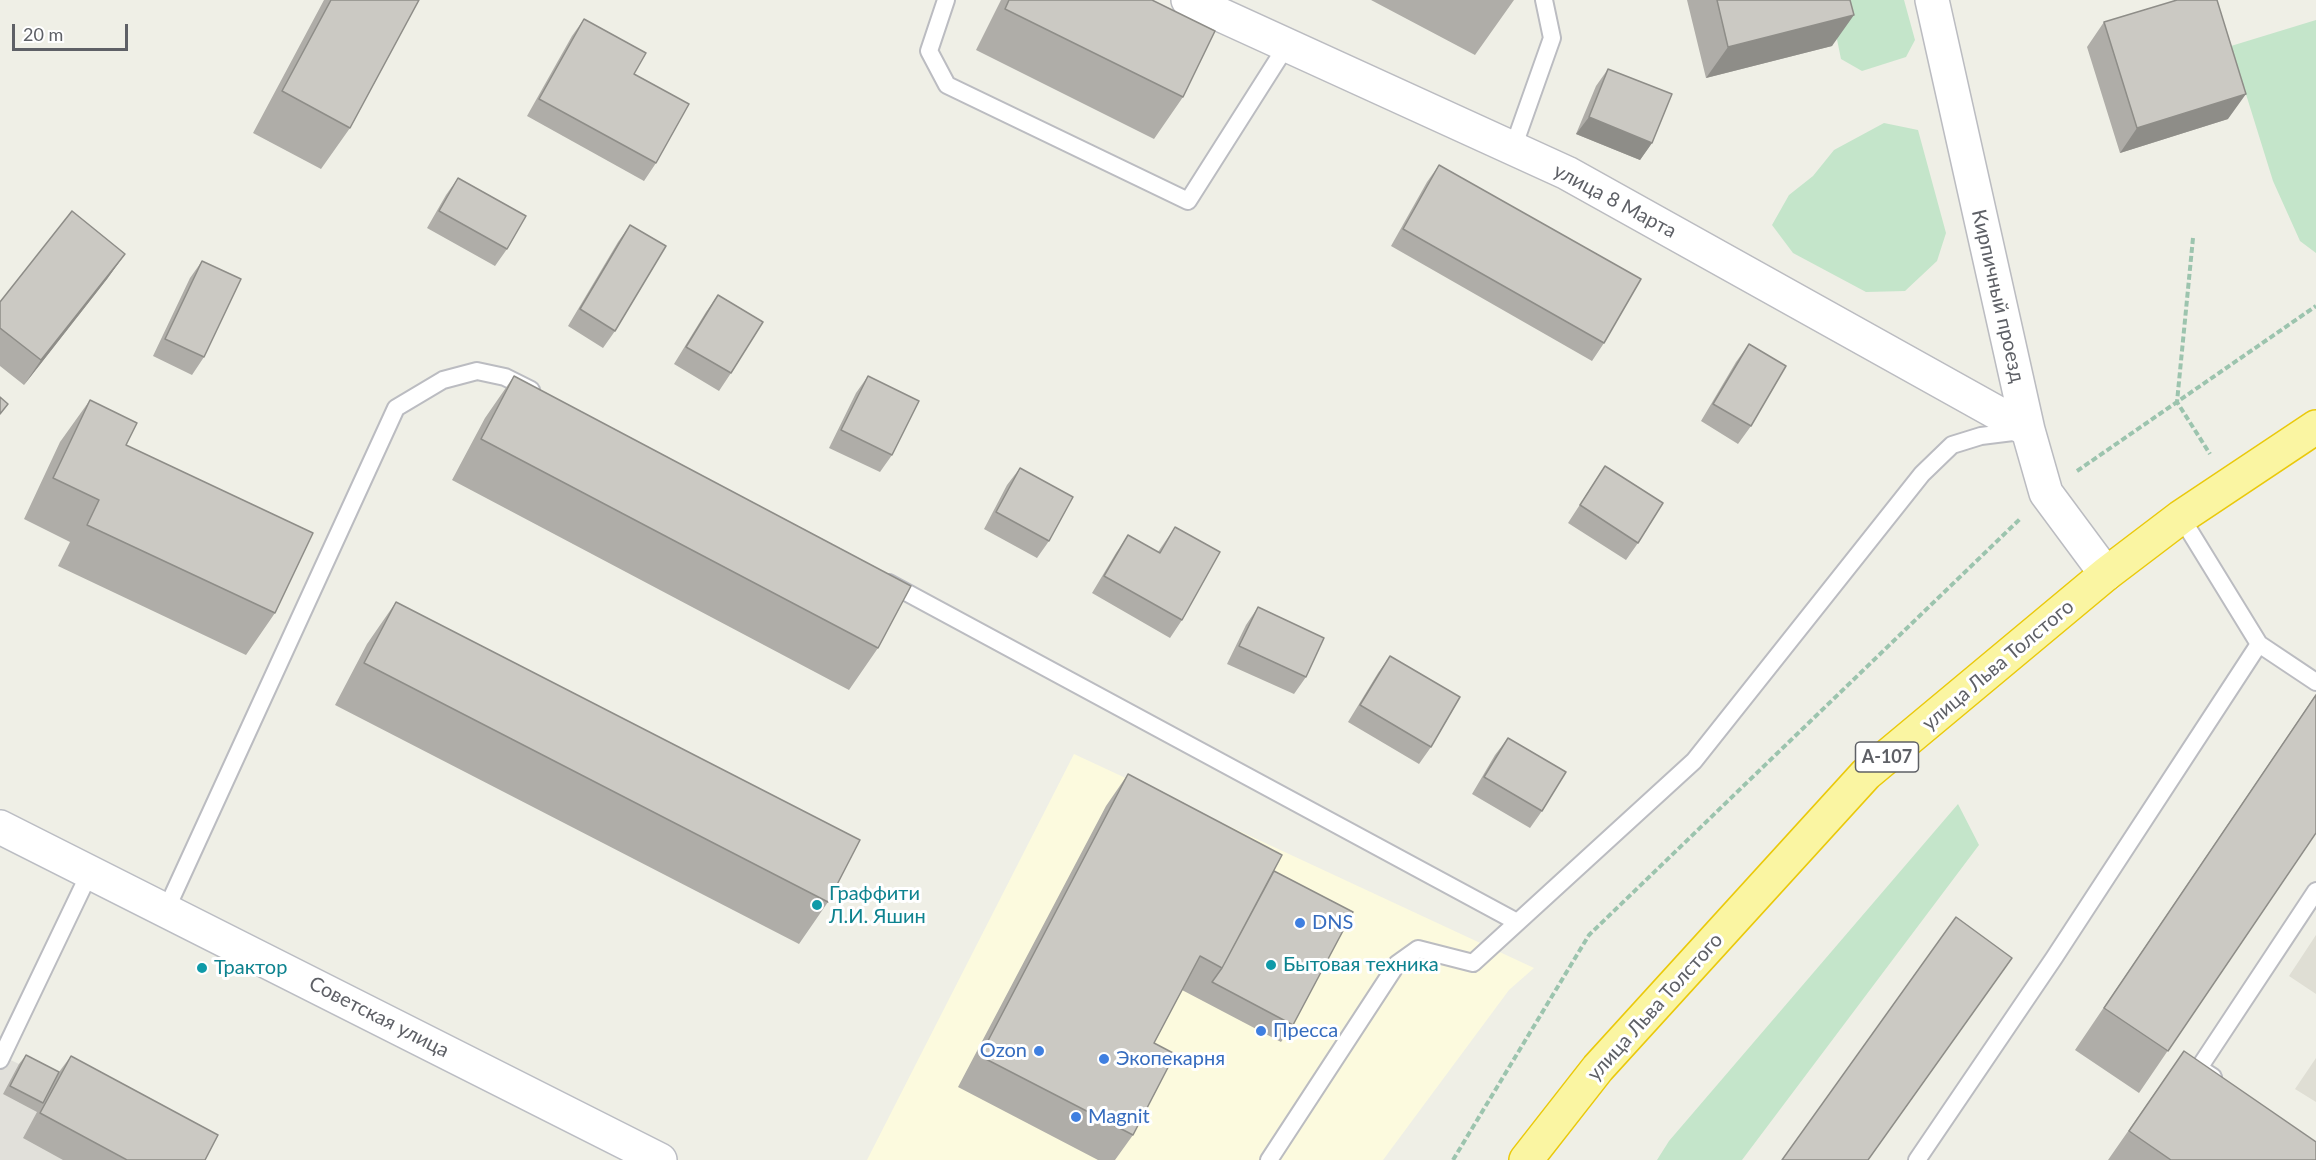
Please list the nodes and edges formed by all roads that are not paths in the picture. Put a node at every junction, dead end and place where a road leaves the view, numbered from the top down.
1 (946, 0) edge
2 (1188, 0) edge
3 (1544, 0) edge
4 (1932, 0) edge
5 (1287, 45) junction
6 (1513, 148) junction
7 (547, 399) edge
8 (2316, 427) edge
9 (2028, 430) junction
10 (2181, 517) junction
11 (2106, 574) junction
12 (874, 575) edge
13 (2259, 644) junction
14 (2316, 682) edge
15 (0, 827) edge
16 (90, 872) junction
17 (2316, 891) edge
18 (166, 910) junction
19 (1517, 922) junction
20 (0, 1060) edge
21 (2228, 1088) edge
22 (660, 1160) edge
23 (1269, 1160) edge
24 (1526, 1160) edge
25 (1917, 1160) edge

1 - 5 lane
2 - 5 street, улица 8 Марта
3 - 6 lane
4 - 9 street, Кирпичный проезд
5 - 6 street, улица 8 Марта
6 - 9 street, улица 8 Марта
7 - 18 lane
8 - 10 highway, улица Льва Толстого / А-107
9 - 11 street, Кирпичный проезд
9 - 19 lane
10 - 11 highway, улица Льва Толстого / А-107
10 - 13 lane
11 - 24 highway, улица Льва Толстого / А-107
12 - 19 lane
13 - 14 lane
13 - 25 lane
15 - 16 street, Советская улица
16 - 18 street, Советская улица
16 - 20 lane
17 - 21 lane
18 - 22 street, Советская улица
19 - 23 lane

